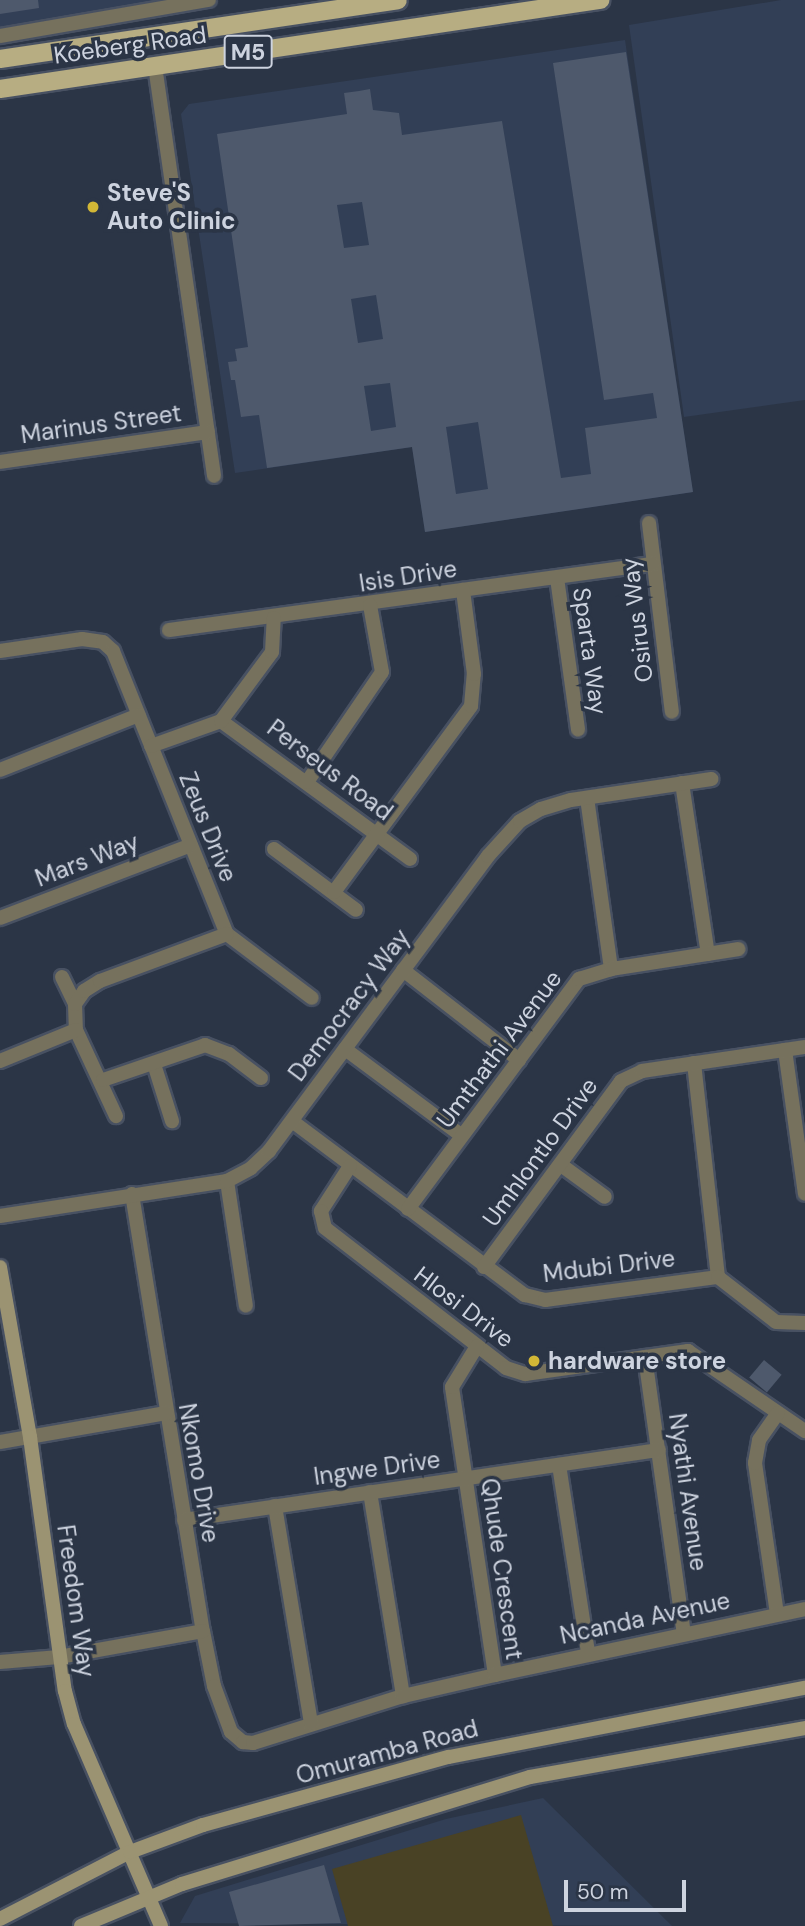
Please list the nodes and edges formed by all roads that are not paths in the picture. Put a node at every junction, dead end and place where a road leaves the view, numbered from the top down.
1 (209, 0) edge
2 (398, 0) edge
3 (600, 0) edge
4 (192, 1) edge
5 (0, 36) edge
6 (0, 59) edge
7 (155, 66) junction
8 (0, 89) edge
9 (208, 432) junction
10 (0, 462) edge
11 (214, 476) dead end
12 (649, 523) dead end
13 (653, 564) junction
14 (557, 578) junction
15 (463, 590) junction
16 (370, 605) junction
17 (274, 618) junction
18 (169, 631) dead end
19 (0, 650) edge
20 (672, 712) dead end
21 (139, 715) junction
22 (221, 720) junction
23 (578, 730) dead end
24 (151, 746) junction
25 (0, 770) edge
26 (711, 779) dead end
27 (307, 782) junction
28 (682, 783) junction
29 (587, 798) junction
30 (377, 833) junction
31 (191, 845) junction
32 (274, 849) dead end
33 (410, 859) dead end
34 (334, 892) junction
35 (356, 910) dead end
36 (0, 918) edge
37 (228, 934) junction
38 (738, 949) dead end
39 (708, 954) junction
40 (611, 969) junction
41 (403, 970) junction
42 (62, 977) dead end
43 (312, 998) dead end
44 (75, 1004) junction
45 (76, 1030) junction
46 (805, 1047) edge
47 (345, 1049) junction
48 (785, 1050) junction
49 (0, 1060) edge
50 (519, 1060) junction
51 (694, 1063) junction
52 (153, 1064) junction
53 (261, 1078) dead end
54 (103, 1080) junction
55 (116, 1116) dead end
56 (173, 1121) dead end
57 (292, 1122) junction
58 (461, 1135) junction
59 (561, 1165) junction
60 (350, 1166) junction
61 (227, 1181) junction
62 (132, 1194) junction
63 (805, 1194) edge
64 (604, 1197) dead end
65 (408, 1209) junction
66 (0, 1216) edge
67 (0, 1267) edge
68 (484, 1267) junction
69 (718, 1277) junction
70 (246, 1306) dead end
71 (805, 1323) edge
72 (477, 1346) junction
73 (645, 1357) junction
74 (166, 1413) junction
75 (778, 1413) junction
76 (805, 1431) edge
77 (30, 1437) junction
78 (0, 1442) edge
79 (659, 1450) junction
80 (559, 1465) junction
81 (466, 1478) junction
82 (370, 1492) junction
83 (275, 1506) junction
84 (184, 1520) junction
85 (805, 1609) edge
86 (777, 1614) junction
87 (203, 1632) junction
88 (684, 1633) junction
89 (587, 1653) junction
90 (59, 1657) junction
91 (0, 1662) edge
92 (495, 1675) junction
93 (805, 1688) edge
94 (403, 1696) junction
95 (311, 1723) junction
96 (805, 1728) edge
97 (253, 1743) joint
98 (130, 1852) junction
99 (150, 1895) junction
100 (0, 1919) edge
101 (81, 1926) edge
102 (161, 1926) edge

1 - 4 street
2 - 6 main road, Koeberg Road / M5
3 - 7 main road, Koeberg Road / M5
4 - 5 street
7 - 8 main road, Koeberg Road / M5
7 - 9 street, Marinus Street
9 - 10 street, Marinus Street
9 - 11 street, Marinus Street
12 - 13 street, Osirus Way
13 - 14 street, Isis Drive
13 - 20 street, Osirus Way
14 - 15 street, Isis Drive
14 - 23 street, Sparta Way
15 - 16 street, Isis Drive
15 - 30 street
16 - 17 street, Isis Drive
16 - 27 street
17 - 18 street, Isis Drive
17 - 22 street
19 - 21 street, Zeus Drive
21 - 24 street, Zeus Drive
21 - 25 street
22 - 24 street
22 - 27 street, Perseus Road
24 - 31 street, Zeus Drive
26 - 28 street, Democracy Way
27 - 30 street, Perseus Road
28 - 29 street, Democracy Way
28 - 39 street
29 - 40 street
29 - 41 street, Democracy Way
30 - 33 street, Perseus Road
30 - 34 street
31 - 36 street, Mars Way
31 - 37 street, Zeus Drive
32 - 34 street
34 - 35 street
37 - 43 street
37 - 44 street
38 - 39 street, Umthathi Avenue
39 - 40 street, Umthathi Avenue
40 - 50 street, Umthathi Avenue
41 - 47 street, Democracy Way
41 - 50 street
42 - 44 street
44 - 45 street
45 - 49 street
45 - 54 street
46 - 48 street, Umhlontlo Drive
47 - 57 street, Democracy Way
47 - 58 street
48 - 51 street, Umhlontlo Drive
48 - 63 street
50 - 58 street, Umthathi Avenue
51 - 59 street, Umhlontlo Drive
51 - 69 street
52 - 53 street
52 - 54 street
52 - 56 street
54 - 55 street
57 - 60 street, Mdubi Drive
57 - 61 street, Democracy Way
58 - 65 street, Umthathi Avenue
59 - 64 street
59 - 68 street, Umhlontlo Drive
60 - 65 street, Mdubi Drive
60 - 72 street, Hlosi Drive
61 - 62 street, Democracy Way
61 - 70 street
62 - 66 street, Democracy Way
62 - 74 street, Nkomo Drive
65 - 68 street, Mdubi Drive
67 - 77 main road, Freedom Way
68 - 69 street, Mdubi Drive
69 - 71 street
72 - 73 street, Hlosi Drive
72 - 81 street, Qhude Crescent
73 - 75 street, Hlosi Drive
73 - 79 street, Nyathi Avenue
74 - 77 street
74 - 84 street, Nkomo Drive
75 - 76 street, Hlosi Drive
75 - 86 street
77 - 78 street
77 - 90 main road, Freedom Way
79 - 80 street, Ingwe Drive
79 - 88 street, Nyathi Avenue
80 - 81 street, Ingwe Drive
80 - 89 street
81 - 82 street, Ingwe Drive
81 - 92 street, Qhude Crescent
82 - 83 street, Ingwe Drive
82 - 94 street
83 - 84 street, Ingwe Drive
83 - 95 street
84 - 87 street, Nkomo Drive
85 - 86 street, Ncanda Avenue
86 - 88 street, Ncanda Avenue
87 - 90 street
87 - 97 street, Nkomo Drive
88 - 89 street, Ncanda Avenue
89 - 92 street, Ncanda Avenue
90 - 91 street
90 - 98 main road, Freedom Way
92 - 94 street, Qhude Crescent
93 - 98 main road, Omuramba Road
94 - 95 street, Qhude Crescent
95 - 97 street, Qhude Crescent
96 - 99 main road
98 - 99 main road, Freedom Way
98 - 100 main road, Omuramba Road
99 - 101 main road
99 - 102 main road, Freedom Way

